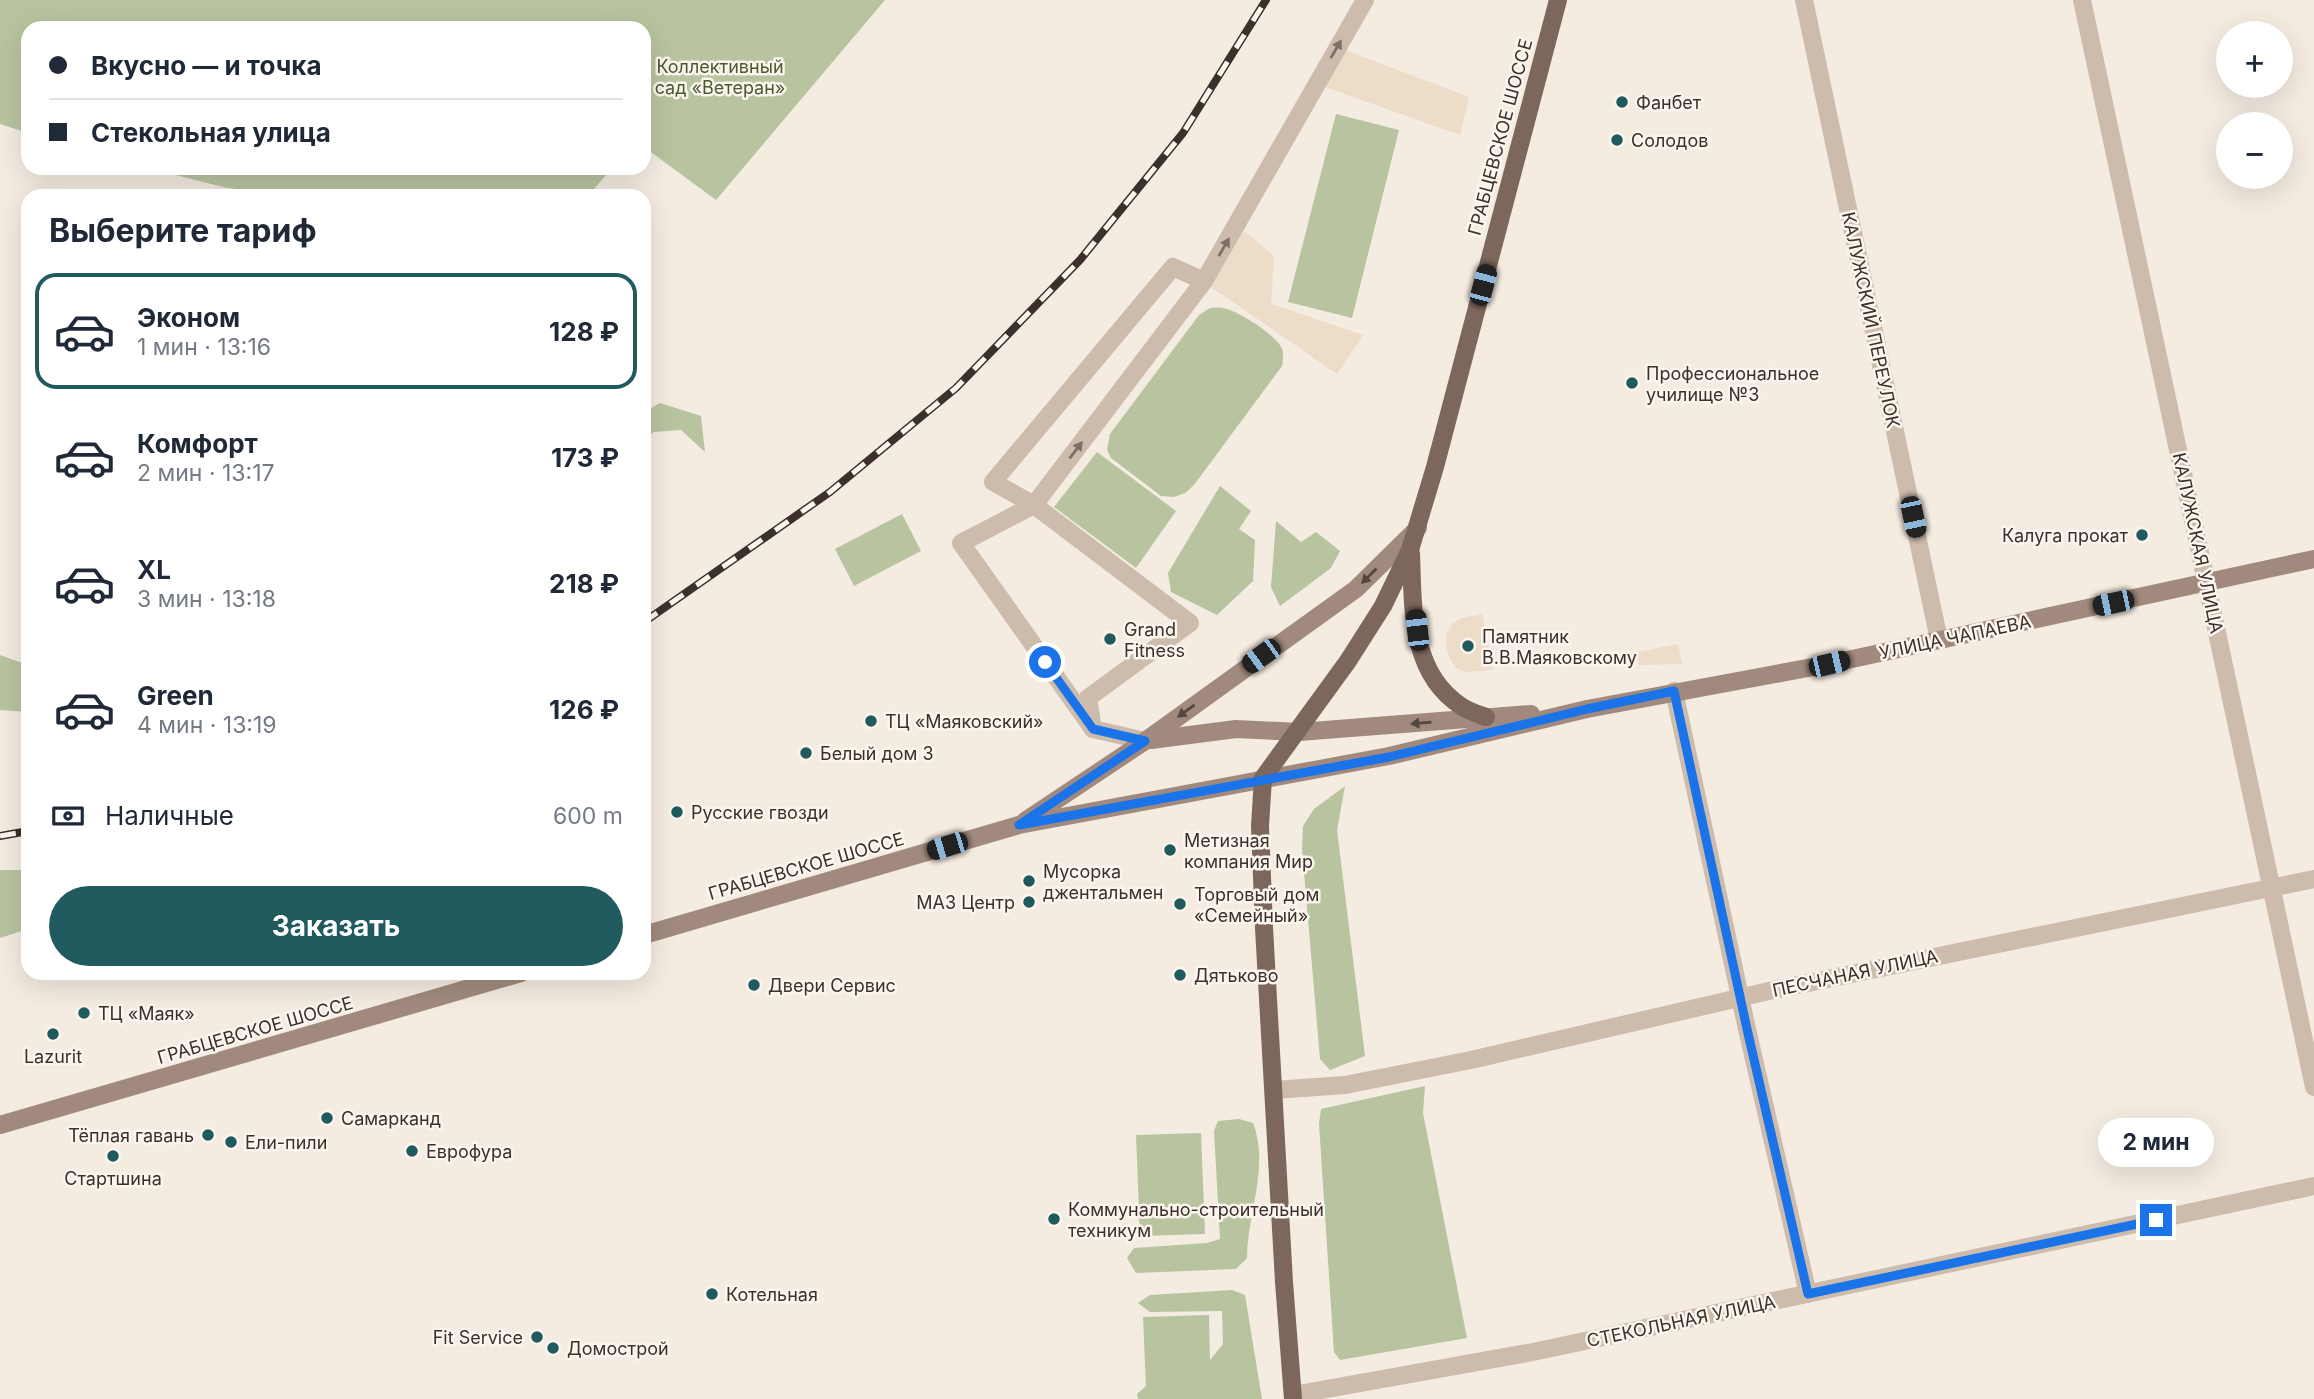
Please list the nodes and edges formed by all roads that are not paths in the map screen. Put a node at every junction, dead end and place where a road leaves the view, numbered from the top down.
1 (1365, 0) edge
2 (1558, 0) edge
3 (1804, 0) edge
4 (2082, 0) edge
5 (1204, 281) junction
6 (1034, 505) junction
7 (1418, 528) junction
8 (1410, 550) junction
9 (2314, 559) edge
10 (2206, 583) junction
11 (1939, 640) junction
12 (1674, 691) junction
13 (1587, 709) junction
14 (1486, 717) junction
15 (1093, 729) junction
16 (1298, 732) junction
17 (1145, 741) junction
18 (1263, 778) junction
19 (1019, 825) junction
20 (2314, 879) edge
21 (2272, 888) junction
22 (651, 933) edge
23 (497, 980) edge
24 (1741, 997) junction
25 (2314, 1087) edge
26 (1274, 1090) junction
27 (0, 1125) edge
28 (2314, 1186) edge
29 (1808, 1294) junction
30 (1293, 1397) edge

5 -> 1 street
2 - 7 main road, ГРАБЦЕВСКОЕ ШОССЕ
3 - 11 street, КАЛУЖСКИЙ ПЕРЕУЛОК
4 - 10 street, КАЛУЖСКАЯ УЛИЦА
6 -> 5 street
5 - 6 street
6 - 15 street
6 - 15 street
7 - 8 main road, ГРАБЦЕВСКОЕ ШОССЕ
7 -> 17 main road
8 - 14 main road
8 - 16 main road, ГРАБЦЕВСКОЕ ШОССЕ
9 - 10 main road, УЛИЦА ЧАПАЕВА
10 - 11 main road, УЛИЦА ЧАПАЕВА
10 - 21 street, КАЛУЖСКАЯ УЛИЦА
11 - 12 main road, УЛИЦА ЧАПАЕВА
12 - 13 main road, УЛИЦА ЧАПАЕВА
12 - 24 street
13 - 14 main road
13 - 18 main road, УЛИЦА ЧАПАЕВА
14 -> 16 main road
15 - 17 street
16 - 17 main road
16 - 18 main road, ГРАБЦЕВСКОЕ ШОССЕ
17 - 19 main road
18 - 19 main road, УЛИЦА ЧАПАЕВА
18 - 26 main road
19 - 22 main road, ГРАБЦЕВСКОЕ ШОССЕ
20 - 21 street, ПЕСЧАНАЯ УЛИЦА
21 - 24 street, ПЕСЧАНАЯ УЛИЦА
21 - 25 street, КАЛУЖСКАЯ УЛИЦА
23 - 27 main road, ГРАБЦЕВСКОЕ ШОССЕ
24 - 26 street, ПЕСЧАНАЯ УЛИЦА
24 - 29 street
26 - 30 main road
28 - 29 street, СТЕКОЛЬНАЯ УЛИЦА
29 - 30 street, СТЕКОЛЬНАЯ УЛИЦА

